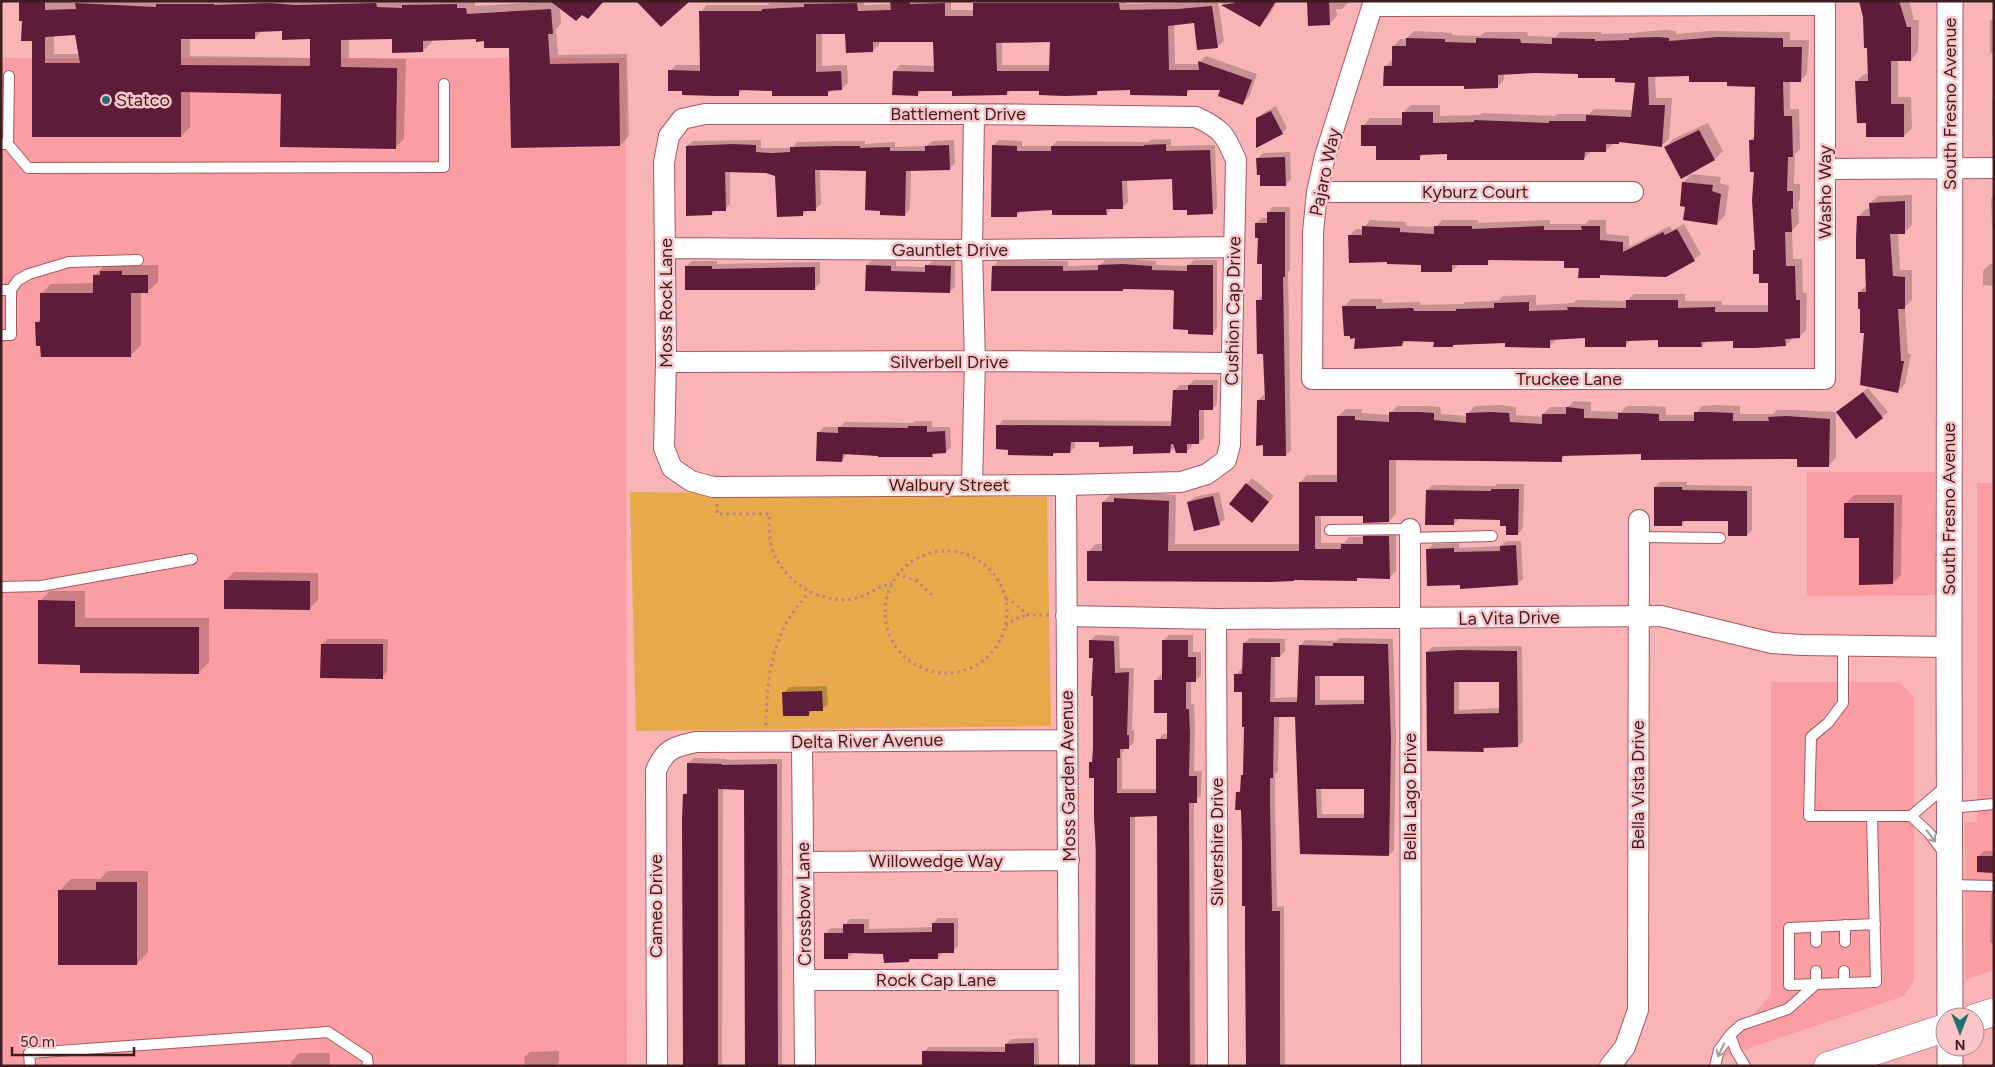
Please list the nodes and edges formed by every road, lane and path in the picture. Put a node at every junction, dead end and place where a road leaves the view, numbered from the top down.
1 (1950, 1) edge
2 (1374, 4) edge
3 (9, 76) dead end
4 (444, 84) dead end
5 (974, 114) junction
6 (682, 120) joint
7 (1227, 139) joint
8 (5, 144) edge
9 (1950, 168) junction
10 (1994, 168) edge
11 (1825, 169) junction
12 (1317, 192) junction
13 (1633, 192) dead end
14 (1234, 247) junction
15 (666, 248) junction
16 (972, 250) junction
17 (138, 260) dead end
18 (6, 290) edge
19 (1, 335) edge
20 (975, 361) junction
21 (666, 362) junction
22 (1232, 363) junction
23 (1312, 379) joint
24 (1826, 379) joint
25 (1207, 474) joint
26 (691, 481) joint
27 (972, 484) junction
28 (1066, 485) junction
29 (716, 487) junction
30 (1639, 529) joint
31 (1330, 530) dead end
32 (1410, 534) junction
33 (1492, 536) dead end
34 (1720, 538) dead end
35 (192, 559) dead end
36 (897, 574) junction
37 (893, 583) junction
38 (1, 587) edge
39 (810, 592) junction
40 (934, 597) dead end
41 (1006, 598) junction
42 (1028, 615) junction
43 (1066, 616) junction
44 (1639, 616) junction
45 (1216, 619) junction
46 (1410, 619) junction
47 (1006, 626) junction
48 (1843, 646) junction
49 (1948, 647) junction
50 (1066, 740) junction
51 (766, 742) junction
52 (802, 742) junction
53 (669, 750) joint
54 (1949, 796) junction
55 (1994, 804) edge
56 (1872, 816) junction
57 (1911, 816) junction
58 (1949, 858) junction
59 (1069, 860) junction
60 (804, 862) junction
61 (1949, 885) junction
62 (1994, 886) edge
63 (1875, 924) junction
64 (1816, 926) junction
65 (1845, 926) junction
66 (1816, 942) dead end
67 (1845, 942) dead end
68 (1816, 971) dead end
69 (1844, 971) dead end
70 (805, 980) junction
71 (1068, 980) junction
72 (1844, 983) junction
73 (1816, 984) junction
74 (1950, 1007) edge
75 (1935, 1031) edge
76 (1730, 1035) junction
77 (30, 1066) edge
78 (368, 1066) edge
79 (657, 1066) edge
80 (805, 1066) edge
81 (1069, 1066) edge
82 (1218, 1066) edge
83 (1411, 1066) edge
84 (1610, 1066) edge
85 (1715, 1066) edge
86 (1745, 1066) edge
87 (1828, 1066) edge

1 - 9 street, South Fresno Avenue
2 - 11 street, Washo Way
2 - 12 street, Pajaro Way
3 - 8 lane
4 - 8 lane
5 - 6 street, Battlement Drive
5 - 7 street, Battlement Drive
5 - 16 street
6 - 15 street, Moss Rock Lane
7 - 14 street, Cushion Cap Drive
9 - 10 street
9 - 11 street
9 - 49 street, South Fresno Avenue
11 - 24 street, Washo Way
12 - 13 street, Kyburz Court
12 - 23 street, Pajaro Way
14 - 16 street, Gauntlet Drive
14 - 22 street, Cushion Cap Drive
15 - 16 street, Gauntlet Drive
15 - 21 street, Moss Rock Lane
16 - 20 street
17 - 18 lane
18 - 19 lane
20 - 21 street, Silverbell Drive
20 - 22 street, Silverbell Drive
20 - 27 street
21 - 26 street, Moss Rock Lane
22 - 25 street, Cushion Cap Drive
23 - 24 street, Truckee Lane
25 - 28 street, Walbury Street
26 - 29 street, Walbury Street
27 - 28 street, Walbury Street
27 - 29 street, Walbury Street
28 - 43 street, Moss Garden Avenue
29 - 39 path
30 - 34 lane
30 - 44 street, Bella Vista Drive
31 - 32 lane
32 - 33 lane
32 - 46 street, Bella Lago Drive
35 - 38 lane
36 - 37 path
36 - 40 path
36 - 41 path
37 - 39 path
37 - 47 path
39 - 51 path
41 - 42 path
41 - 47 path
42 - 43 path
42 - 47 path
43 - 45 street, La Vita Drive
43 - 50 street, Moss Garden Avenue
44 - 46 street, La Vita Drive
44 - 48 street, La Vita Drive
44 - 84 street, Bella Vista Drive
45 - 46 street, La Vita Drive
45 - 82 street, Silvershire Drive
46 - 83 street, Bella Lago Drive
48 - 49 street, La Vita Drive
48 - 56 lane
49 - 54 street, South Fresno Avenue
50 - 52 street, Delta River Avenue
50 - 59 street, Moss Garden Avenue
51 - 52 street, Delta River Avenue
51 - 53 street, Delta River Avenue
52 - 60 street, Crossbow Lane
53 - 79 street, Cameo Drive
54 - 55 lane
54 - 57 lane
54 - 58 street, South Fresno Avenue
56 - 57 lane
56 - 63 lane
57 -> 58 lane
58 - 61 street, South Fresno Avenue
59 - 60 street, Willowedge Way
59 - 71 street, Moss Garden Avenue
60 - 70 street, Crossbow Lane
61 - 62 lane
61 - 74 street, South Fresno Avenue
63 - 65 lane
63 - 72 lane
64 - 65 lane
64 - 66 lane
64 - 73 lane
65 - 67 lane
68 - 73 lane
69 - 72 lane
70 - 71 street, Rock Cap Lane
70 - 80 street, Crossbow Lane
71 - 81 street, Moss Garden Avenue
72 - 73 lane
73 - 76 lane
75 - 87 highway
76 -> 85 lane
76 - 86 lane
77 - 78 lane

